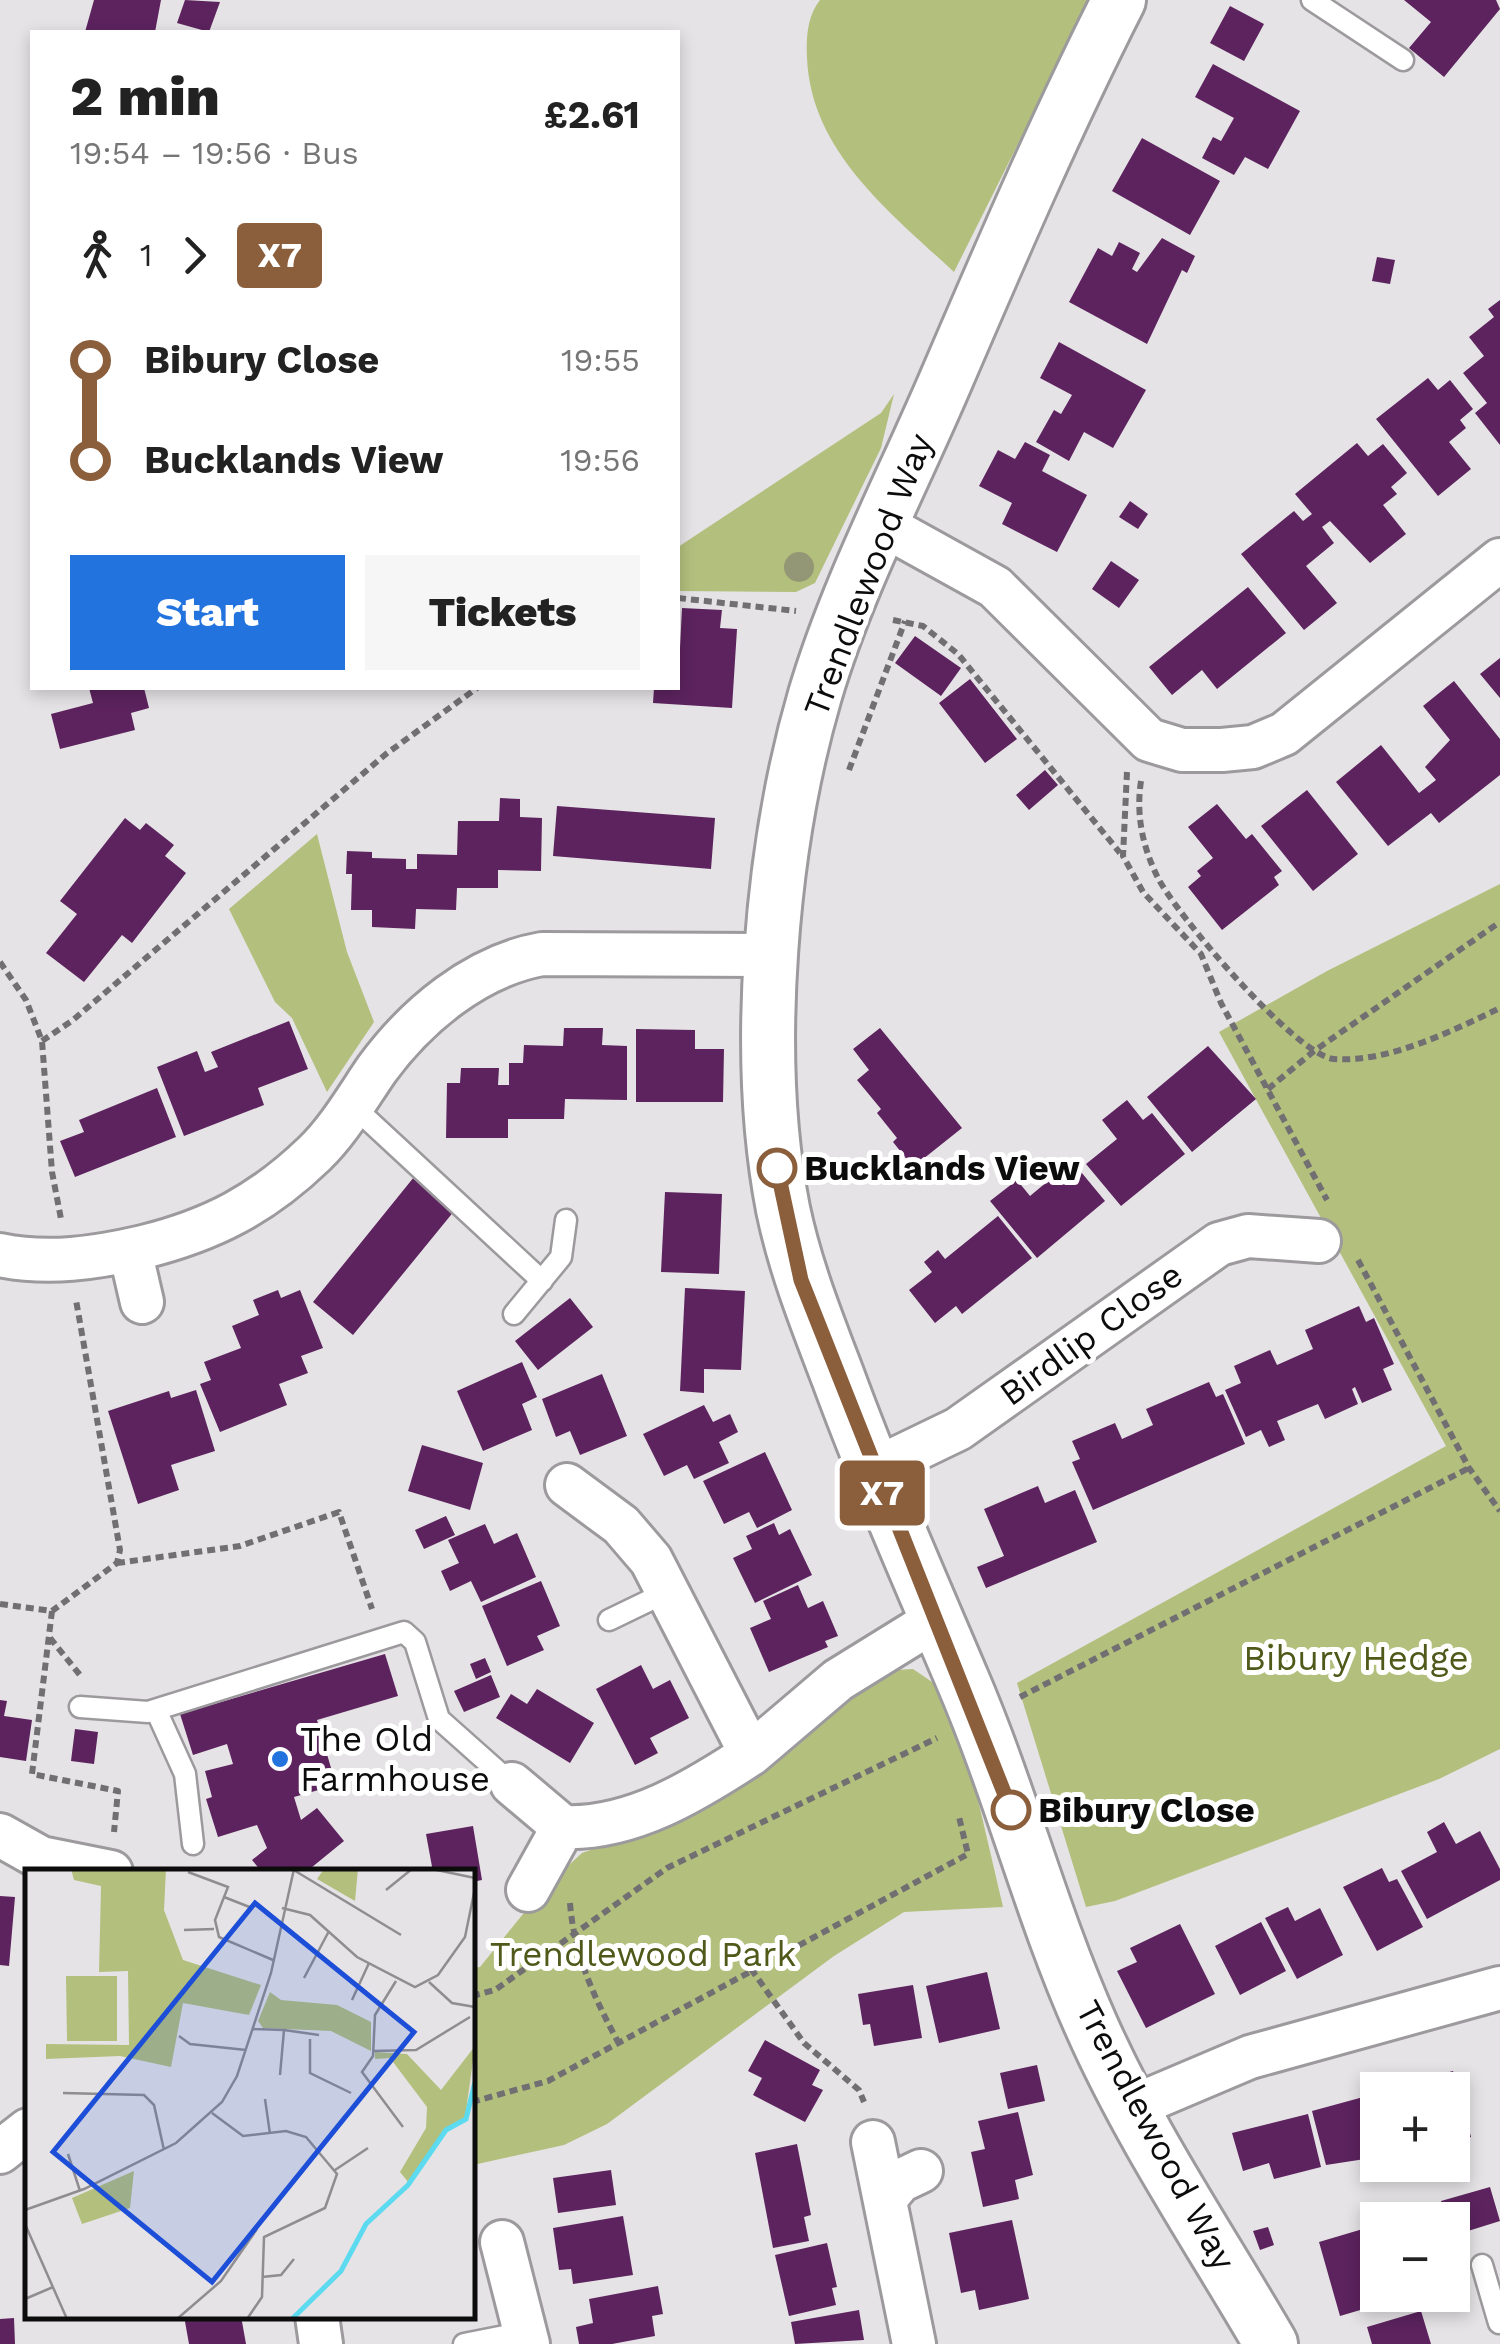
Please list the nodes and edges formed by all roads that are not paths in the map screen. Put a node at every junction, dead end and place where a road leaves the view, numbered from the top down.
1 (1119, 0) edge
2 (1312, 0) edge
3 (1403, 60) dead end
4 (883, 526) junction
5 (1500, 560) edge
6 (772, 956) junction
7 (352, 1105) junction
8 (566, 1220) dead end
9 (1334, 1233) road end
10 (130, 1250) junction
11 (0, 1255) edge
12 (542, 1281) junction
13 (142, 1302) dead end
14 (514, 1314) dead end
15 (872, 1470) junction
16 (568, 1485) dead end
17 (668, 1592) junction
18 (609, 1620) dead end
19 (935, 1620) junction
20 (80, 1707) dead end
21 (156, 1710) junction
22 (751, 1754) junction
23 (512, 1784) joint
24 (563, 1827) junction
25 (0, 1834) edge
26 (193, 1844) dead end
27 (100, 1869) edge
28 (528, 1890) dead end
29 (1500, 1988) edge
30 (1132, 2107) junction
31 (25, 2132) edge
32 (873, 2142) road end
33 (0, 2152) edge
34 (922, 2171) dead end
35 (884, 2199) junction
36 (502, 2242) dead end
37 (1482, 2266) dead end
38 (1496, 2298) edge
39 (317, 2319) edge
40 (1499, 2323) edge
41 (526, 2338) edge
42 (321, 2344) edge
43 (464, 2344) edge
44 (914, 2344) edge
45 (1271, 2344) edge

1 - 4 street, Trendlewood Way
2 - 3 lane
4 - 5 street
4 - 6 street, Trendlewood Way
6 - 7 street
6 - 15 street, Trendlewood Way
7 - 10 street
7 - 12 lane
8 - 12 lane
9 - 15 street, Birdlip Close
10 - 11 street
10 - 13 street
12 - 14 lane
15 - 19 street, Trendlewood Way
16 - 17 street
17 - 18 lane
17 - 22 street
19 - 22 street
19 - 30 street, Trendlewood Way
20 - 21 lane
21 - 23 lane
21 - 26 lane
22 - 24 street
23 - 24 street
24 - 28 street
25 - 27 street
29 - 30 street
30 - 45 street, Trendlewood Way
31 - 33 street
32 - 35 street
34 - 35 street
35 - 44 street
36 - 41 street
37 - 38 lane
38 - 40 lane
39 - 42 street
41 - 43 lane

